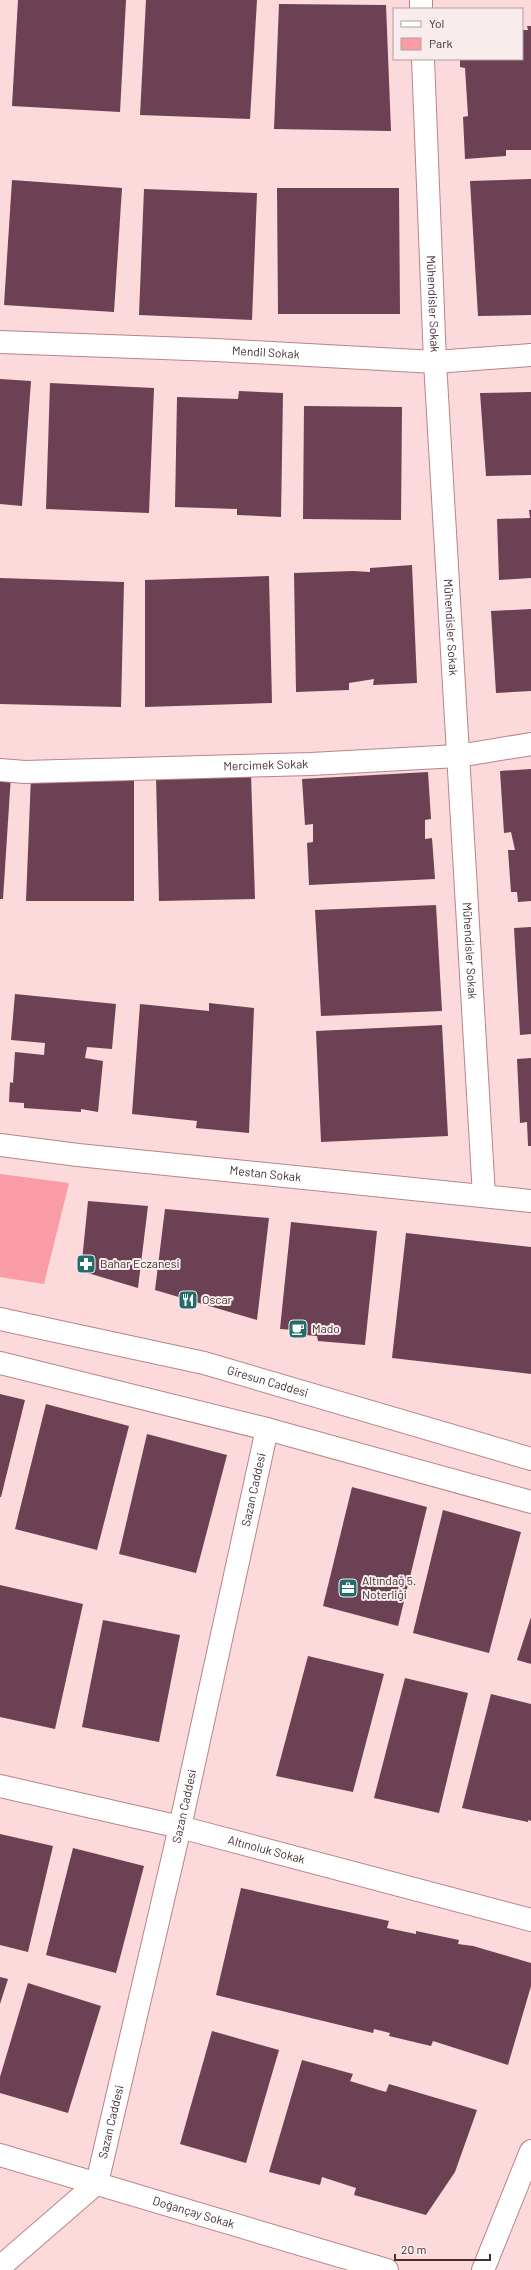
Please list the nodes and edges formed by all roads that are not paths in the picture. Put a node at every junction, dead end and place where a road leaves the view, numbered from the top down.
1 (423, 60) edge
2 (0, 342) edge
3 (531, 355) edge
4 (434, 362) junction
5 (531, 744) edge
6 (458, 756) junction
7 (0, 770) edge
8 (0, 1145) edge
9 (484, 1196) junction
10 (531, 1201) edge
11 (0, 1319) edge
12 (0, 1363) edge
13 (267, 1429) junction
14 (531, 1459) edge
15 (531, 1502) edge
16 (0, 1786) edge
17 (180, 1827) junction
18 (531, 1920) edge
19 (531, 2151) edge
20 (0, 2155) edge
21 (98, 2183) junction
22 (0, 2267) edge
23 (387, 2270) edge
24 (483, 2270) edge

1 - 4 street, Mühendisler Sokak
2 - 4 street, Mendil Sokak
3 - 4 street, Mendil Sokak
4 - 6 street, Mühendisler Sokak
5 - 6 street, Mercimek Sokak
6 - 7 street, Mercimek Sokak
6 - 9 street, Mühendisler Sokak
8 - 9 street, Mestan Sokak
9 - 10 street, Mestan Sokak
11 - 14 street, Giresun Caddesi
12 - 13 street
13 - 15 street
13 - 17 street, Sazan Caddesi
16 - 17 street, Altınoluk Sokak
17 - 18 street, Altınoluk Sokak
17 - 21 street, Sazan Caddesi
19 - 24 street
20 - 21 street, Doğançay Sokak
21 - 22 street
21 - 23 street, Doğançay Sokak

